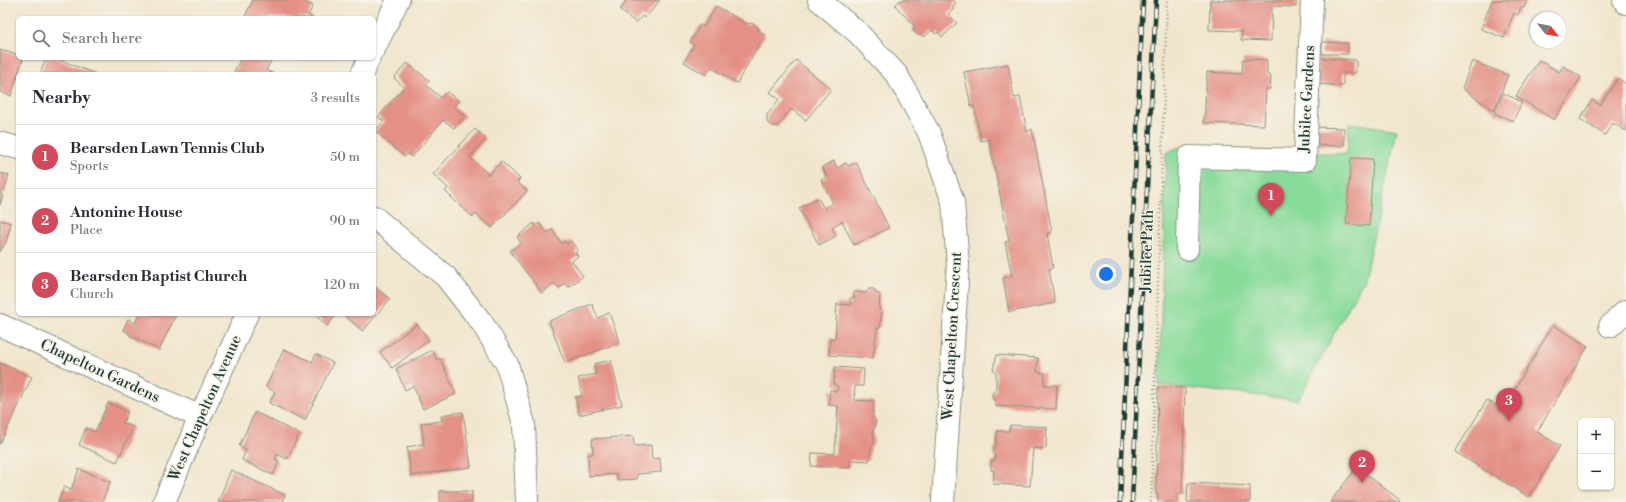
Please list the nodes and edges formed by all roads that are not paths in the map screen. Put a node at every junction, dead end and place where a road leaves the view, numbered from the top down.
1 (398, 0) edge
2 (819, 0) edge
3 (1312, 0) edge
4 (1624, 0) edge
5 (1626, 3) edge
6 (376, 45) edge
7 (368, 60) edge
8 (363, 72) edge
9 (0, 143) edge
10 (16, 147) edge
11 (376, 219) edge
12 (1187, 249) dead end
13 (1626, 311) edge
14 (246, 316) edge
15 (0, 325) edge
16 (1610, 326) dead end
17 (200, 417) junction
18 (164, 502) edge
19 (527, 502) edge
20 (942, 502) edge

1 - 6 street
2 - 20 street, West Chapelton Crescent
3 - 12 street, Jubilee Gardens
4 - 5 street
7 - 8 street
9 - 10 street
11 - 19 street
13 - 16 street
14 - 17 street, West Chapelton Avenue
15 - 17 street, Chapelton Gardens
17 - 18 street, West Chapelton Avenue

